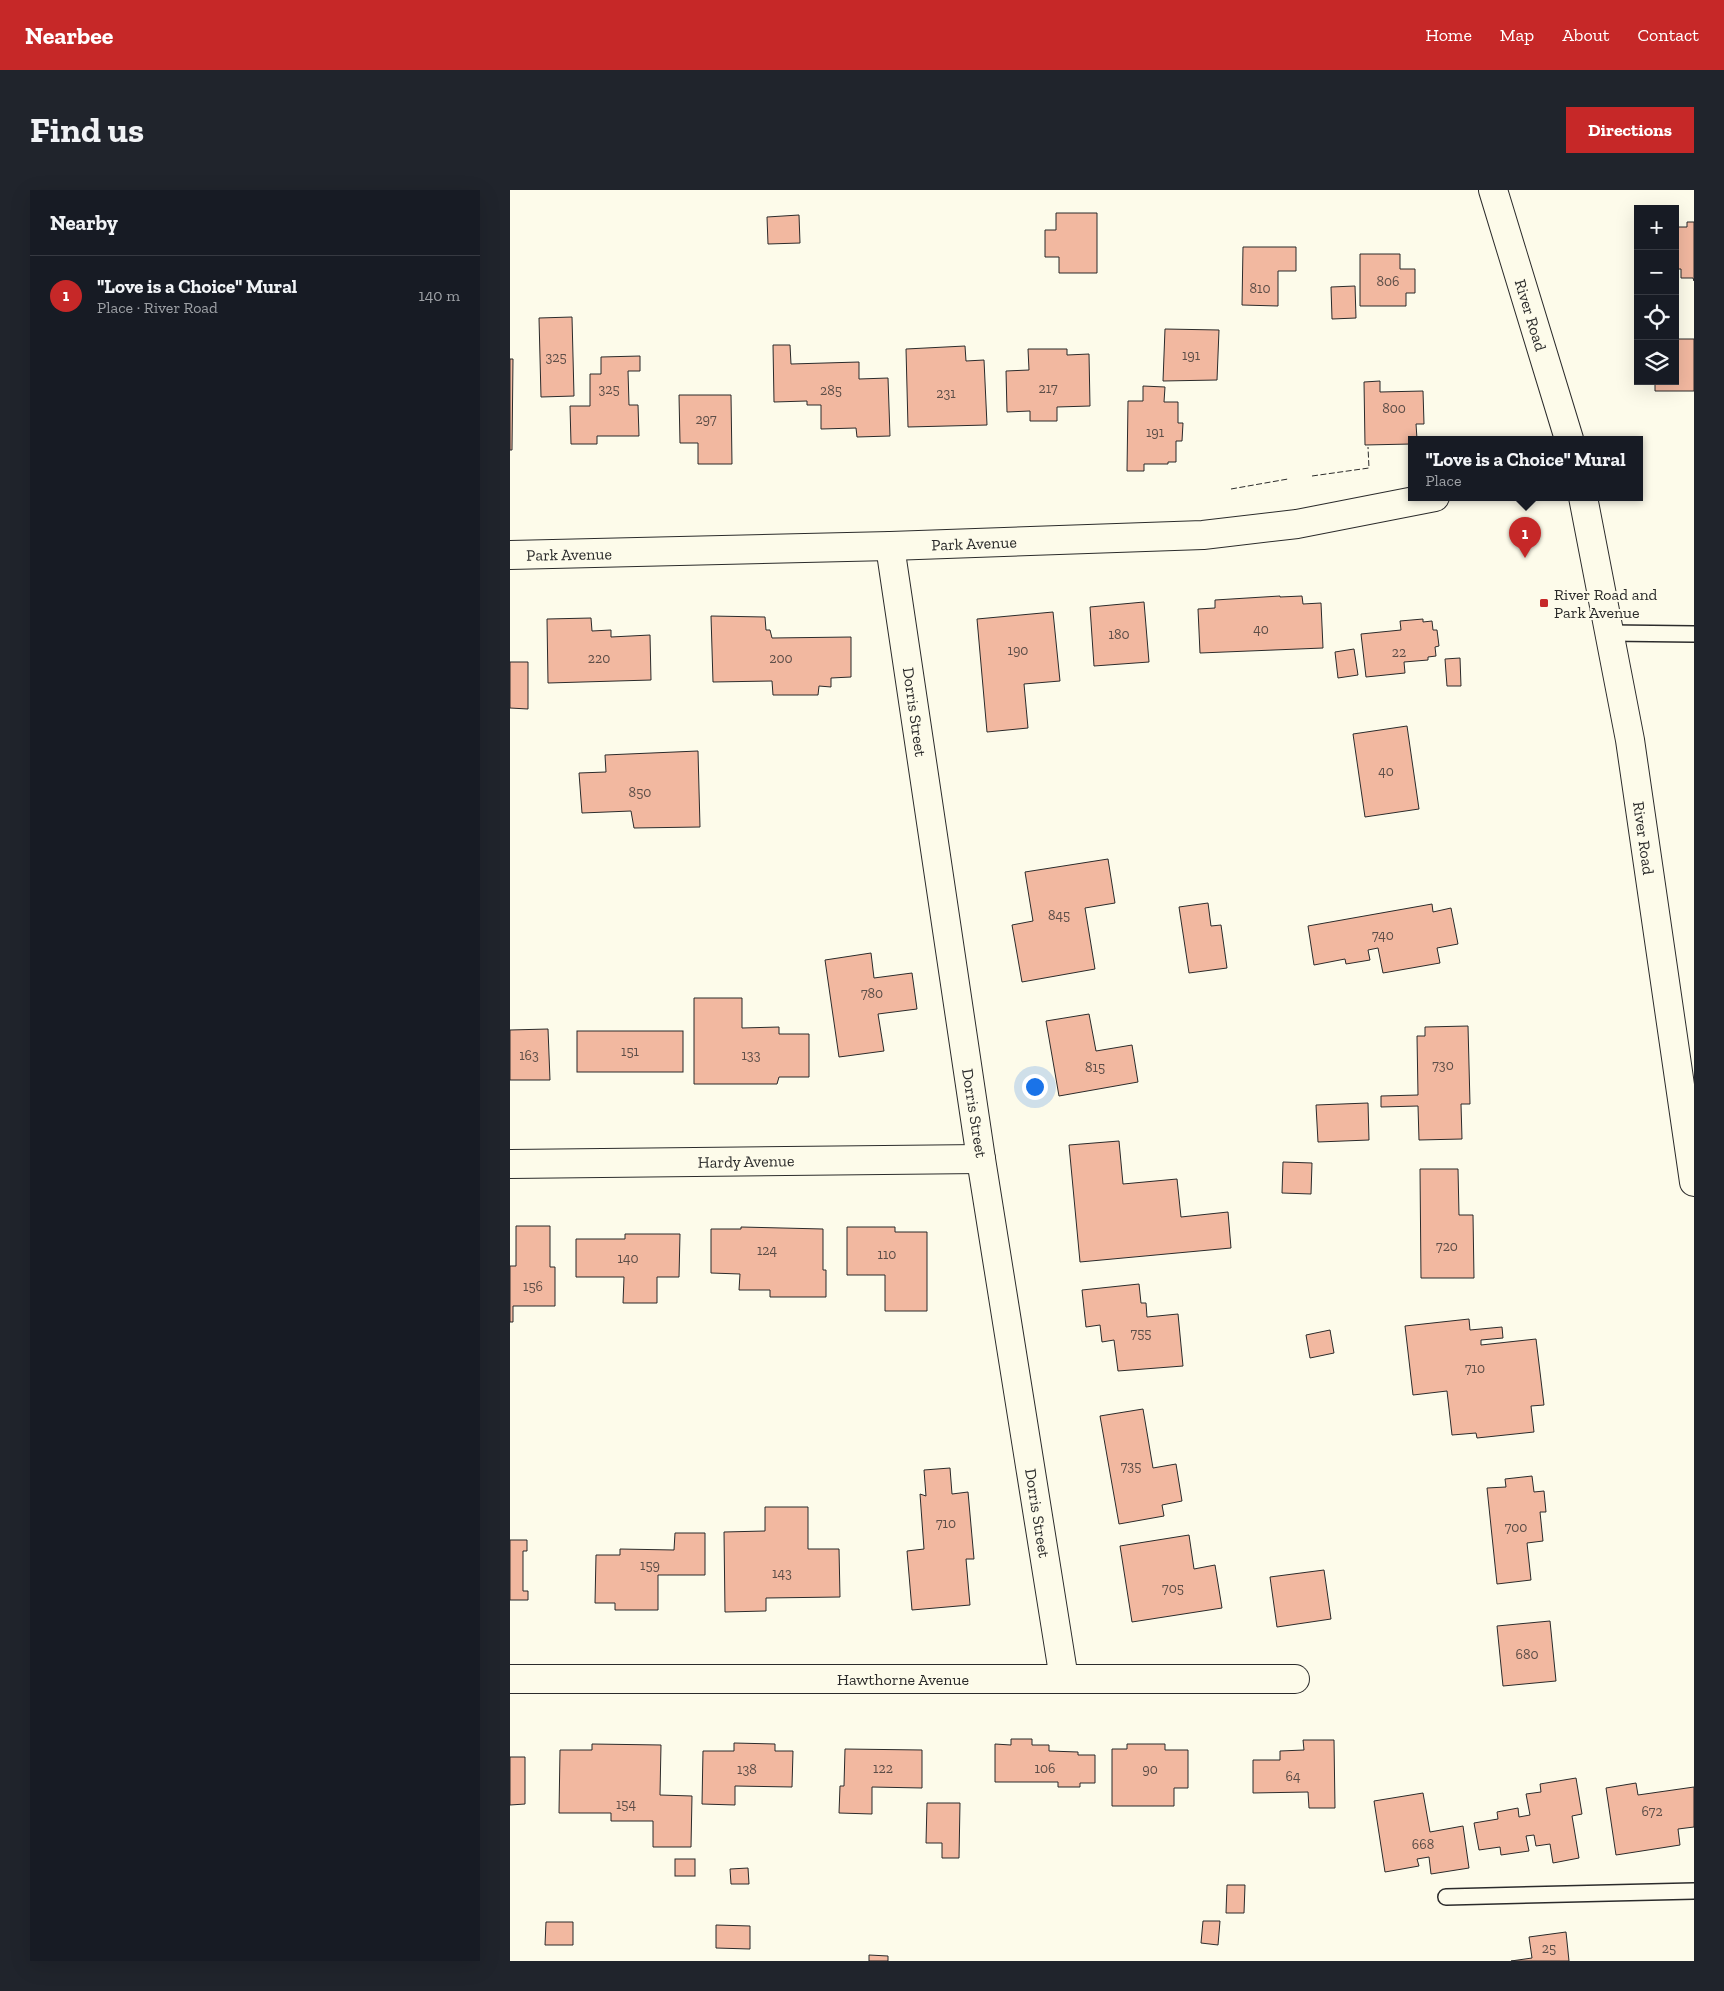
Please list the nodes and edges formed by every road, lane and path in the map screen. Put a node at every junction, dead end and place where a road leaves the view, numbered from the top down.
1 (1493, 190) edge
2 (1568, 436) edge
3 (1415, 501) edge
4 (1584, 501) edge
5 (890, 546) junction
6 (510, 556) edge
7 (1610, 633) junction
8 (1694, 634) edge
9 (982, 1159) junction
10 (510, 1164) edge
11 (1694, 1182) edge
12 (510, 1679) edge
13 (1064, 1679) junction
14 (1295, 1679) dead end
15 (1694, 1891) edge
16 (1446, 1898) dead end

1 - 2 street, River Road
3 - 5 street, Park Avenue
4 - 7 street, River Road
5 - 6 street, Park Avenue
5 - 9 street, Dorris Street
7 - 8 lane
7 - 11 street, River Road
9 - 10 street, Hardy Avenue
9 - 13 street, Dorris Street
12 - 13 street, Hawthorne Avenue
13 - 14 street, Hawthorne Avenue
15 - 16 lane

